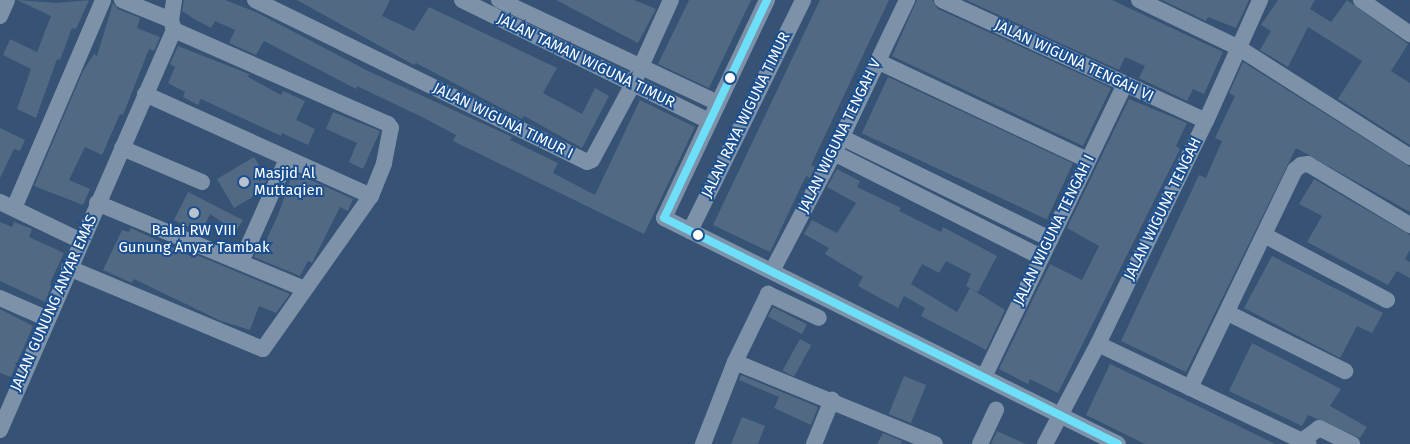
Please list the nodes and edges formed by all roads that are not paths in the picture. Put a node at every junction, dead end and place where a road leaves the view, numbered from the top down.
1 (7, 0) edge
2 (103, 0) edge
3 (122, 0) edge
4 (174, 0) edge
5 (255, 0) edge
6 (462, 0) edge
7 (500, 0) edge
8 (671, 0) edge
9 (767, 0) edge
10 (803, 0) edge
11 (906, 0) edge
12 (942, 0) edge
13 (1139, 0) edge
14 (1260, 0) edge
15 (1361, 0) edge
16 (0, 16) edge
17 (172, 25) junction
18 (1410, 34) edge
19 (1238, 48) junction
20 (876, 61) junction
21 (641, 66) junction
22 (633, 84) junction
23 (1125, 84) junction
24 (145, 94) junction
25 (718, 103) junction
26 (709, 121) junction
27 (1206, 121) junction
28 (841, 137) junction
29 (122, 148) junction
30 (834, 152) junction
31 (1410, 158) edge
32 (287, 159) junction
33 (1087, 160) junction
34 (202, 182) dead end
35 (371, 196) junction
36 (98, 203) junction
37 (7, 205) edge
38 (1410, 225) edge
39 (690, 231) junction
40 (1266, 236) junction
41 (1050, 239) junction
42 (81, 241) junction
43 (1041, 257) junction
44 (241, 262) junction
45 (70, 268) junction
46 (772, 271) junction
47 (305, 290) junction
48 (0, 298) edge
49 (1387, 300) dead end
50 (1228, 314) junction
51 (819, 318) dead end
52 (48, 319) junction
53 (1098, 344) junction
54 (735, 362) junction
55 (1345, 371) dead end
56 (984, 377) junction
57 (1190, 388) junction
58 (7, 394) edge
59 (832, 400) junction
60 (996, 409) dead end
61 (1060, 415) junction
62 (0, 430) edge
63 (1306, 443) edge
64 (703, 444) edge
65 (814, 444) edge
66 (935, 444) edge
67 (980, 444) edge
68 (1045, 444) edge
69 (1118, 444) edge
70 (1352, 444) edge

1 - 16 street
2 - 37 street
3 - 17 street
4 - 17 street, JALAN GUNUNG ANYAR EMAS
5 - 22 street, JALAN WIGUNA TIMUR I
6 - 22 street, JALAN TAMAN WIGUNA TIMUR
7 - 21 street, JALAN TAMAN WIGUNA TIMUR
8 - 21 street, JALAN WIGUNA TIMUR I
9 - 25 street, JALAN RAYA WIGUNA TIMUR
10 - 39 street, JALAN RAYA WIGUNA TIMUR
11 - 20 street, JALAN WIGUNA TENGAH V
12 - 23 street, JALAN WIGUNA TENGAH VI
13 - 19 street
14 - 19 street, JALAN WIGUNA TENGAH
15 - 18 street
17 - 24 street, JALAN GUNUNG ANYAR EMAS
17 - 35 street
19 - 27 street, JALAN WIGUNA TENGAH
19 - 31 street
20 - 28 street, JALAN WIGUNA TENGAH V
20 - 33 street
21 - 22 street, JALAN WIGUNA TIMUR I
21 - 25 street, JALAN TAMAN WIGUNA TIMUR
22 - 26 street, JALAN TAMAN WIGUNA TIMUR
23 - 27 street, JALAN WIGUNA TENGAH VI
23 - 33 street, JALAN WIGUNA TENGAH I
24 - 29 street, JALAN GUNUNG ANYAR EMAS
24 - 32 street
25 - 26 street, JALAN RAYA WIGUNA TIMUR
26 - 39 street, JALAN RAYA WIGUNA TIMUR
27 - 53 street, JALAN WIGUNA TENGAH
28 - 30 street, JALAN WIGUNA TENGAH V
28 - 41 street
29 - 34 street
29 - 36 street, JALAN GUNUNG ANYAR EMAS
30 - 43 street
30 - 46 street, JALAN WIGUNA TENGAH V
32 - 35 street
32 - 44 street
33 - 41 street, JALAN WIGUNA TENGAH I
35 - 47 street
36 - 42 street, JALAN GUNUNG ANYAR EMAS
36 - 44 street
37 - 42 street
38 - 40 street
39 - 46 street, JALAN RAYA WIGUNA TIMUR
40 - 49 street
40 - 50 street
41 - 43 street, JALAN WIGUNA TENGAH I
42 - 45 street, JALAN GUNUNG ANYAR EMAS
43 - 56 street, JALAN WIGUNA TENGAH I
44 - 47 street
45 - 47 street
45 - 52 street, JALAN GUNUNG ANYAR EMAS
46 - 56 street, JALAN RAYA WIGUNA TIMUR
48 - 52 street
50 - 55 street
50 - 57 street
51 - 54 street
52 - 58 street, JALAN GUNUNG ANYAR EMAS
53 - 57 street
53 - 61 street, JALAN WIGUNA TENGAH
54 - 59 street
54 - 64 street
56 - 61 street, JALAN RAYA WIGUNA TIMUR
57 - 63 street
58 - 62 street, JALAN GUNUNG ANYAR EMAS
59 - 65 street
59 - 66 street
60 - 67 street
61 - 68 street, JALAN WIGUNA TENGAH
61 - 69 street, JALAN RAYA WIGUNA TIMUR
63 - 70 street

